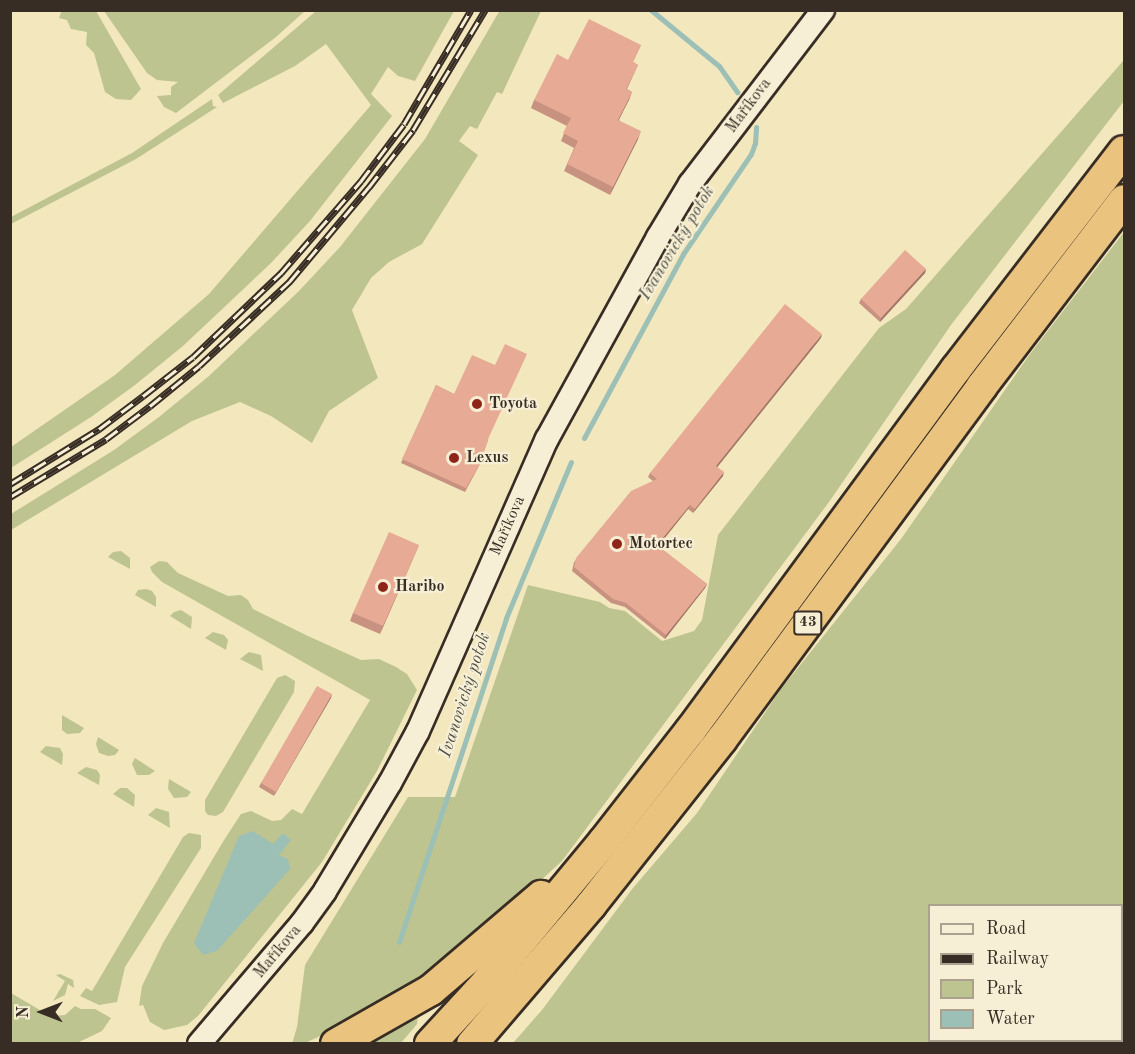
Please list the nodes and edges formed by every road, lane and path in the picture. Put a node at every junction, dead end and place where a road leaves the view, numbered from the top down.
1 (823, 10) edge
2 (1125, 151) edge
3 (1125, 200) edge
4 (604, 841) junction
5 (476, 1040) edge
6 (199, 1044) edge
7 (336, 1044) edge
8 (429, 1044) edge

1 - 6 street, Maříkova
2 - 4 highway, 43
3 - 5 highway, 43
4 - 7 highway
4 - 8 highway, 43

